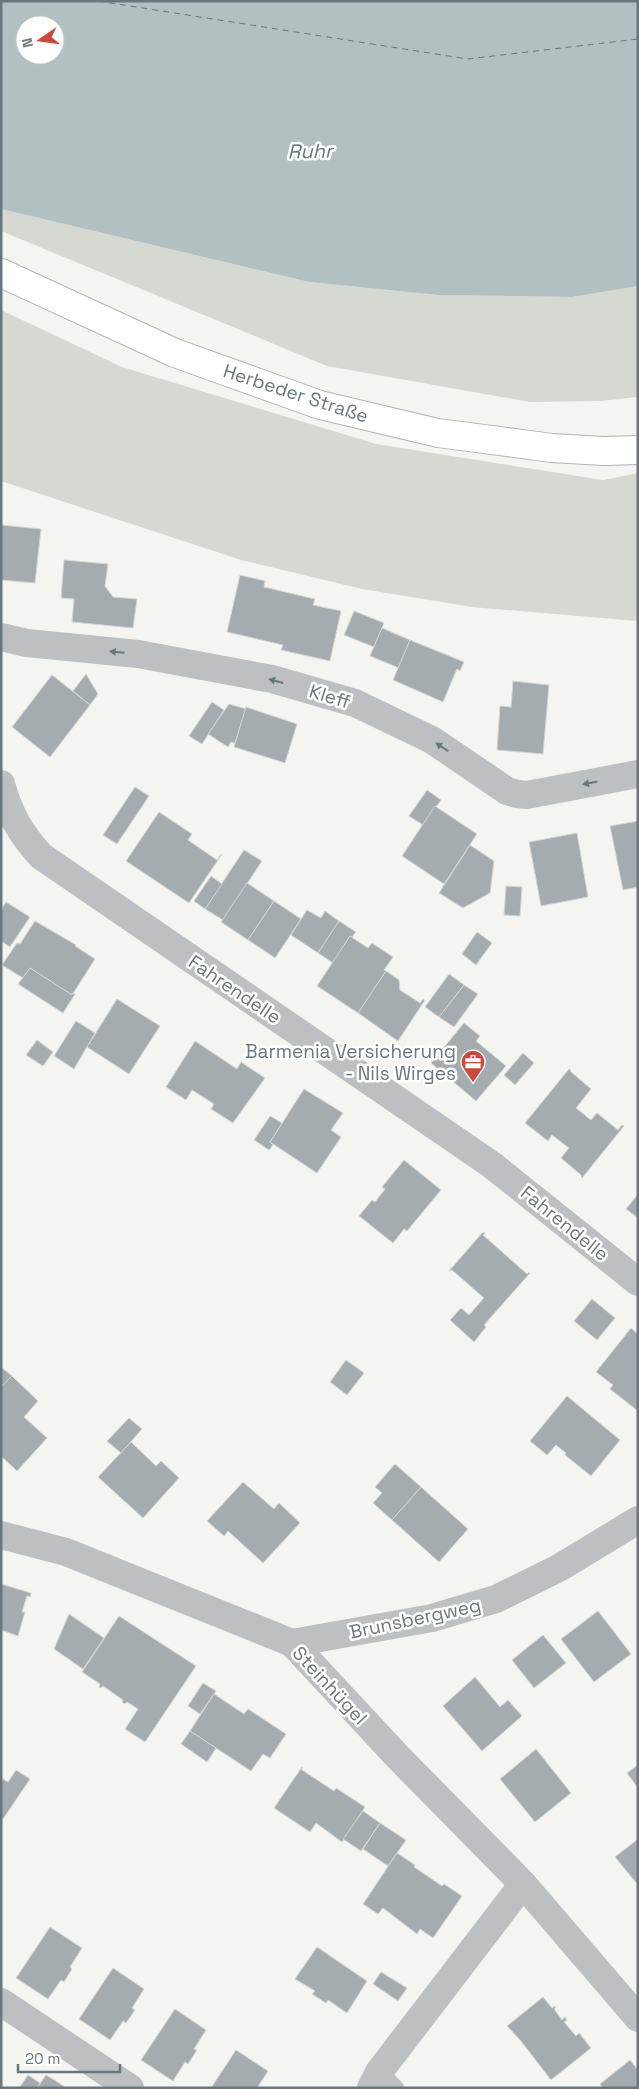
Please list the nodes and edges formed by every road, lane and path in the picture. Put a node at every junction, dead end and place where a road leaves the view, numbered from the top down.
1 (1, 273) edge
2 (638, 450) edge
3 (1, 637) edge
4 (638, 774) edge
5 (1, 784) edge
6 (638, 1282) edge
7 (638, 1520) edge
8 (1, 1535) edge
9 (292, 1643) junction
10 (523, 1884) junction
11 (1, 2002) edge
12 (638, 2018) edge
13 (382, 2083) edge
14 (130, 2088) edge

1 - 2 main road, Herbeder Straße
4 -> 3 street, Kleff
5 - 6 street, Fahrendelle
7 - 9 street, Brunsbergweg
8 - 9 street, Steinhügel
9 - 10 street, Steinhügel
10 - 12 street, Steinhügel
10 - 13 street
11 - 14 street

